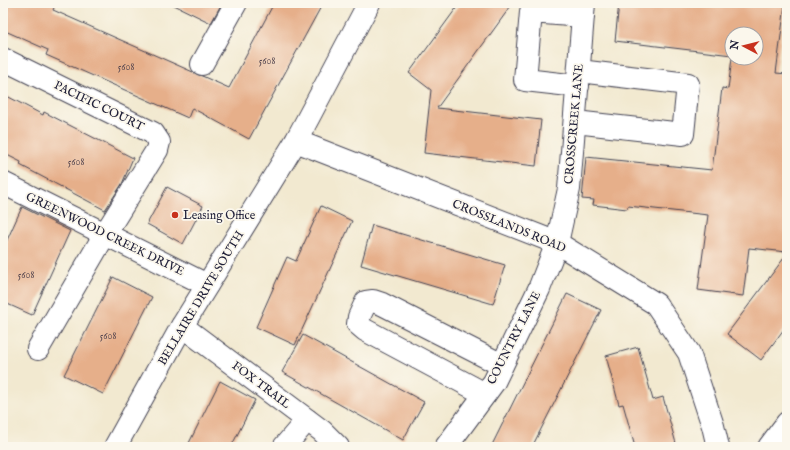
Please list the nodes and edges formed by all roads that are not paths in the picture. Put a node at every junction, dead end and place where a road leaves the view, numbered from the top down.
1 (236, 3) edge
2 (369, 3) edge
3 (584, 10) edge
4 (3, 59) edge
5 (202, 64) dead end
6 (578, 78) junction
7 (575, 122) junction
8 (296, 141) junction
9 (3, 184) edge
10 (105, 234) junction
11 (557, 243) junction
12 (207, 285) junction
13 (182, 326) junction
14 (38, 349) dead end
15 (502, 365) junction
16 (485, 394) junction
17 (307, 420) junction
18 (787, 423) edge
19 (115, 447) edge
20 (284, 447) edge
21 (338, 447) edge
22 (446, 447) edge
23 (718, 447) edge
24 (769, 447) edge

1 - 5 street
2 - 8 street, BELLAIRE DRIVE SOUTH
3 - 6 street, CROSSCREEK LANE
3 - 6 street
4 - 10 street, PACIFIC COURT
6 - 7 street, CROSSCREEK LANE
6 - 7 street
7 - 11 street, CROSSCREEK LANE
8 - 11 street, CROSSLANDS ROAD
8 - 12 street, BELLAIRE DRIVE SOUTH
9 - 10 street, GREENWOOD CREEK DRIVE
10 - 12 street, GREENWOOD CREEK DRIVE
10 - 14 street
11 - 15 street, COUNTRY LANE
11 - 23 street, CROSSLANDS ROAD
12 - 13 street, BELLAIRE DRIVE SOUTH
13 - 17 street, FOX TRAIL
13 - 19 street, BELLAIRE DRIVE SOUTH
15 - 16 street, COUNTRY LANE
15 - 16 street
16 - 22 street, COUNTRY LANE
17 - 20 street
17 - 21 street, FOX TRAIL
18 - 24 street

